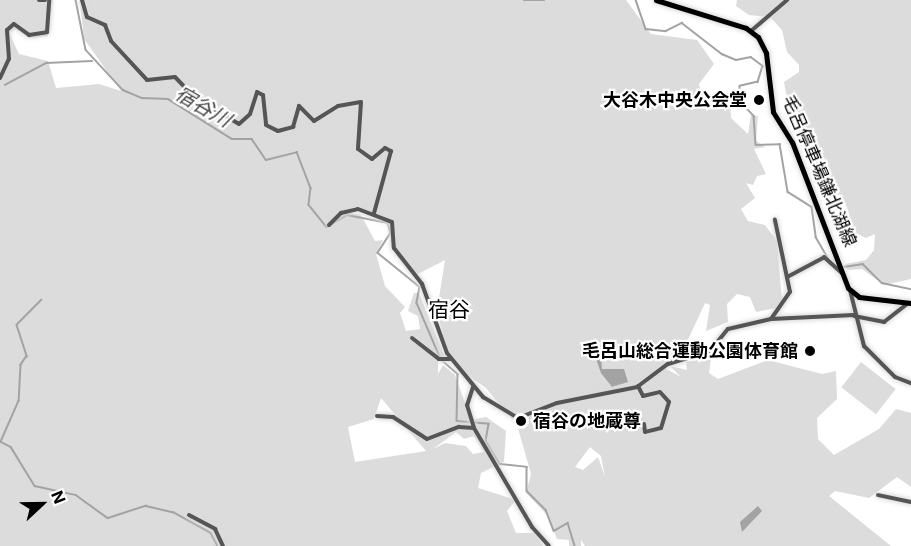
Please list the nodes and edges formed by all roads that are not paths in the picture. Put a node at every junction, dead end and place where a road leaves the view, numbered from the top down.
1 (39, 0) edge
2 (45, 0) edge
3 (50, 0) edge
4 (82, 0) edge
5 (656, 0) edge
6 (787, 0) edge
7 (751, 31) junction
8 (0, 78) edge
9 (374, 213) junction
10 (775, 220) dead end
11 (329, 225) dead end
12 (844, 270) junction
13 (789, 276) junction
14 (850, 290) junction
15 (856, 296) junction
16 (850, 303) junction
17 (910, 303) edge
18 (842, 312) junction
19 (854, 315) junction
20 (771, 319) junction
21 (412, 338) dead end
22 (451, 359) junction
23 (911, 383) edge
24 (638, 386) junction
25 (473, 387) junction
26 (632, 388) junction
27 (641, 395) junction
28 (377, 416) dead end
29 (644, 424) dead end
30 (474, 428) junction
31 (878, 495) dead end
32 (911, 502) edge
33 (189, 515) dead end
34 (224, 546) edge
35 (549, 546) edge

1 - 2 street
3 - 8 street
4 - 9 street
5 - 7 main road
6 - 7 street
7 - 12 main road, 毛呂停車場鎌北湖線
9 - 11 street
9 - 22 street
10 - 13 street
12 - 13 street
12 - 14 main road, 毛呂停車場鎌北湖線
13 - 20 street
14 - 15 main road, 毛呂停車場鎌北湖線
14 - 16 street
15 - 16 street
15 - 17 main road
16 - 18 street
16 - 19 street
17 - 19 street
18 - 19 street
18 - 20 street
19 - 23 street
20 - 24 street
21 - 22 street
22 - 25 street
24 - 26 street
24 - 27 street
25 - 26 street
25 - 30 street
26 - 27 street
27 - 29 street
28 - 30 street
30 - 35 street
31 - 32 street
33 - 34 street

